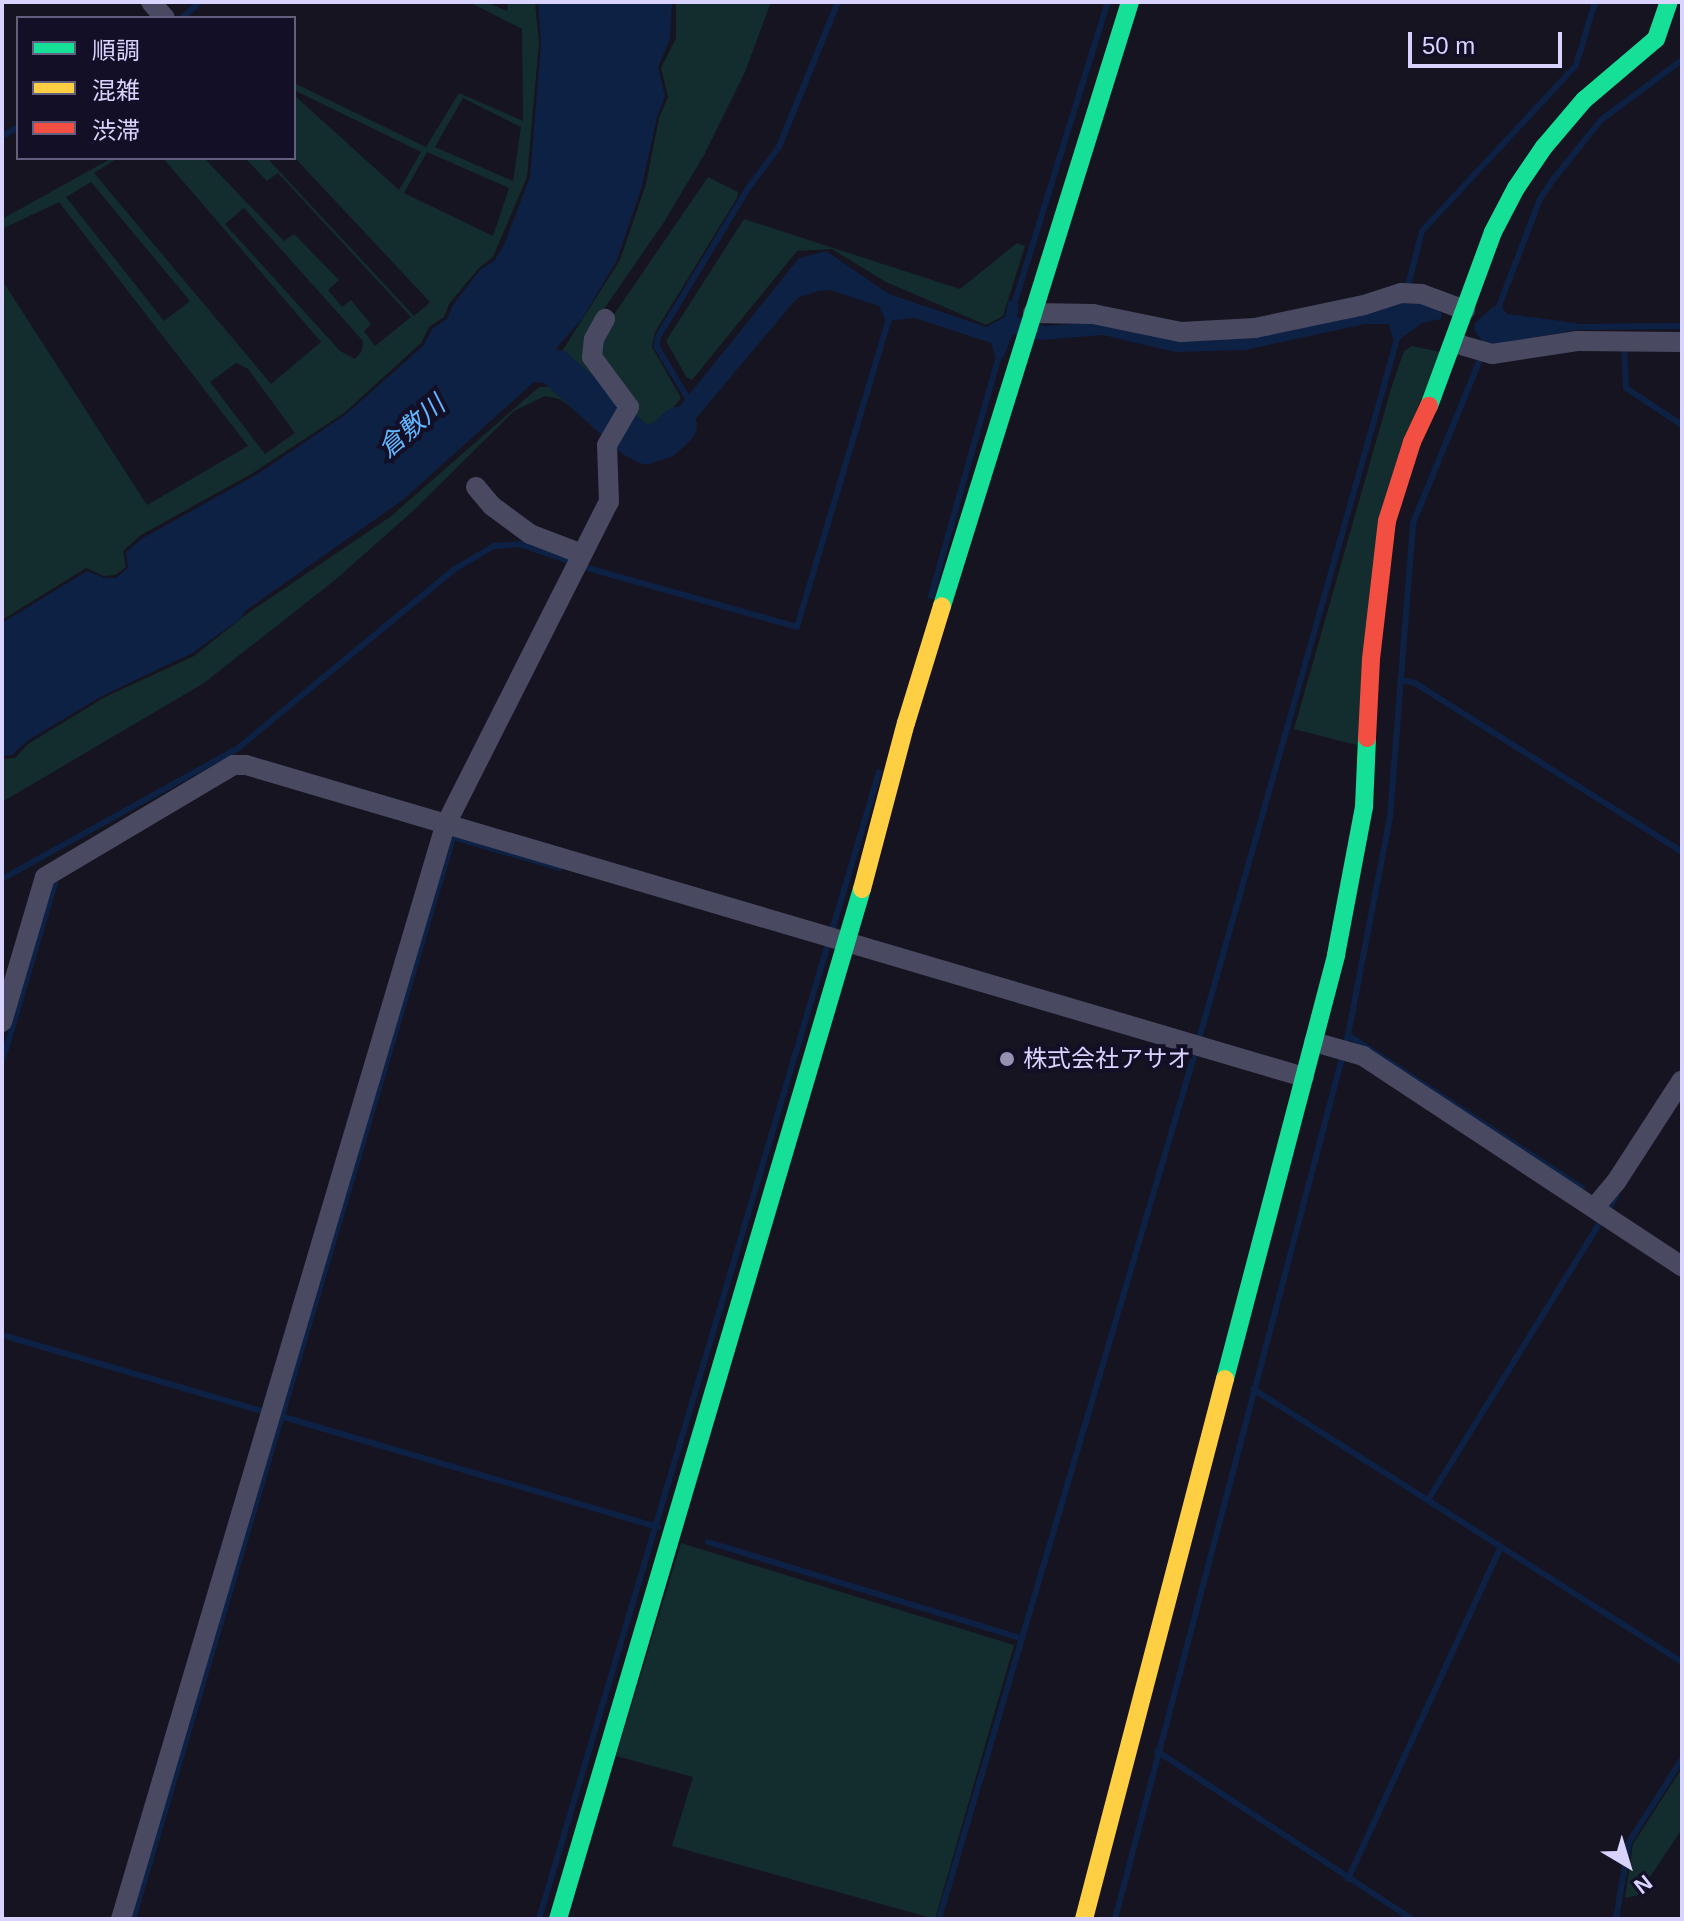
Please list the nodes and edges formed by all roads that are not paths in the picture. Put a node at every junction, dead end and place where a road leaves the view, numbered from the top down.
1 (1130, 2) edge
2 (1669, 2) edge
3 (1465, 310) junction
4 (1032, 316) junction
5 (605, 319) dead end
6 (1682, 342) edge
7 (1454, 343) junction
8 (476, 487) dead end
9 (580, 561) junction
10 (445, 826) junction
11 (836, 939) junction
12 (2, 1022) edge
13 (1314, 1042) junction
14 (1304, 1077) junction
15 (1682, 1080) edge
16 (1601, 1207) junction
17 (1682, 1266) edge
18 (121, 1919) edge
19 (558, 1919) edge
20 (1084, 1919) edge

1 - 4 street
2 - 3 street
3 - 4 street
3 - 7 street
4 - 11 street
5 - 9 street
6 - 7 street
7 - 13 street
8 - 9 street
9 - 10 street
10 - 11 street
10 - 12 street
10 - 18 street
11 - 14 street
11 - 19 street
13 - 14 street
13 - 16 street
14 - 20 street
15 - 16 street
16 - 17 street

